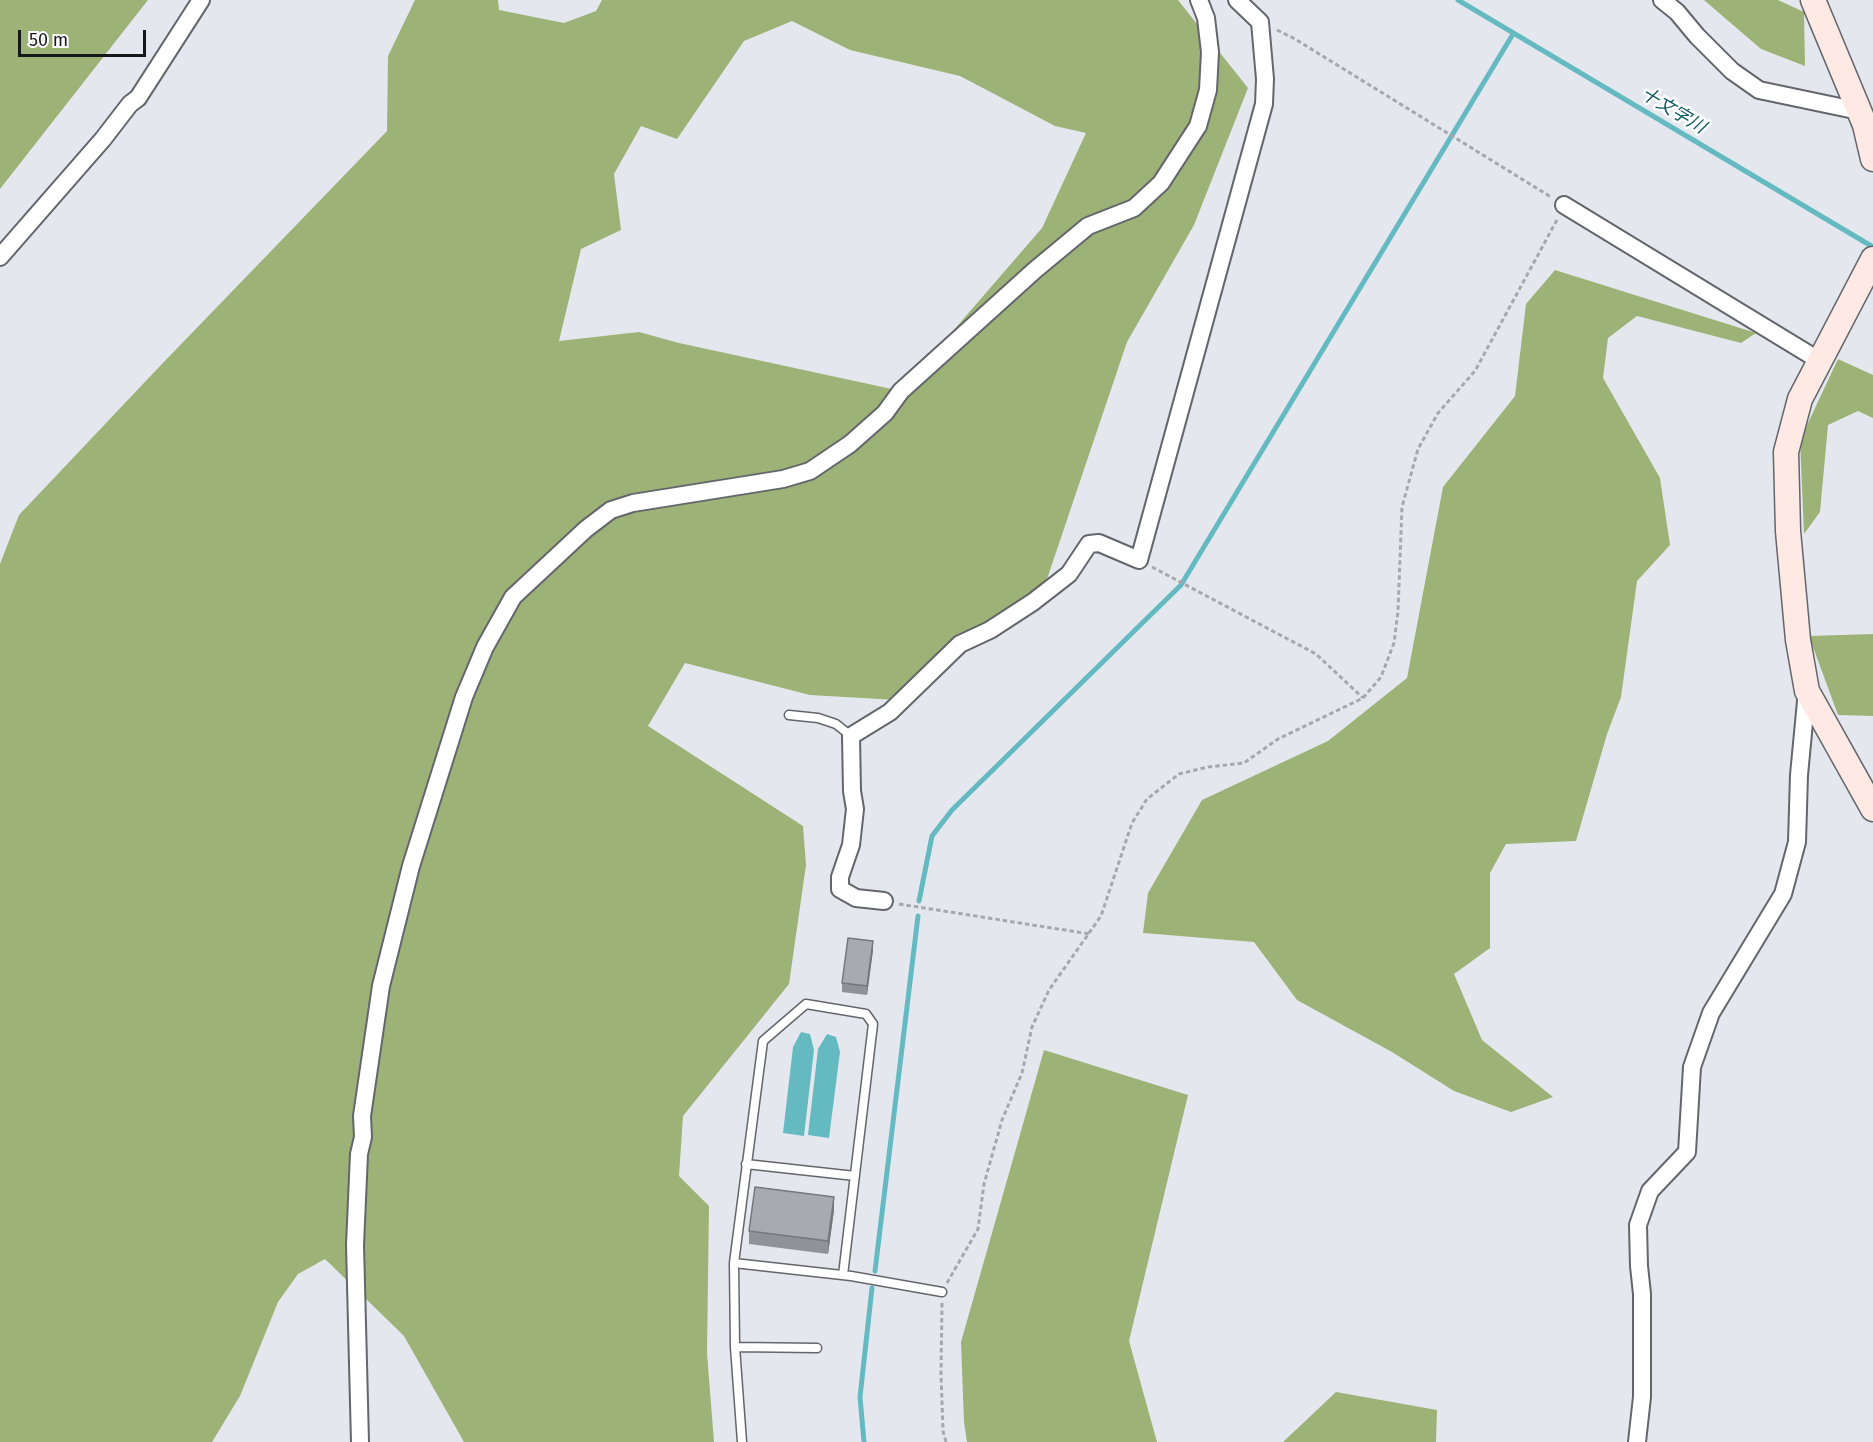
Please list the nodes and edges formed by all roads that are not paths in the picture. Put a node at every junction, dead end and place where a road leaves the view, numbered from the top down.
1 (201, 0) edge
2 (1199, 0) edge
3 (1237, 0) edge
4 (1662, 0) edge
5 (1814, 0) edge
6 (1866, 120) edge
7 (1873, 159) edge
8 (1564, 205) road end
9 (0, 257) edge
10 (1873, 259) edge
11 (1820, 361) junction
12 (1807, 691) junction
13 (789, 715) dead end
14 (851, 736) junction
15 (1873, 809) edge
16 (884, 901) road end
17 (746, 1164) junction
18 (855, 1176) junction
19 (734, 1263) junction
20 (843, 1275) junction
21 (942, 1292) road end
22 (735, 1347) junction
23 (817, 1348) dead end
24 (360, 1442) edge
25 (742, 1442) edge
26 (1637, 1442) edge

1 - 9 street
2 - 24 street
3 - 14 street
4 - 6 street
5 - 6 street
6 - 7 street
8 - 11 street
10 - 11 street
11 - 12 street
12 - 15 street
12 - 26 street
13 - 14 lane
14 - 16 street
17 - 18 lane
17 - 18 lane
17 - 19 lane
18 - 20 lane
19 - 20 lane
19 - 22 lane
20 - 21 lane
22 - 23 lane
22 - 25 lane

